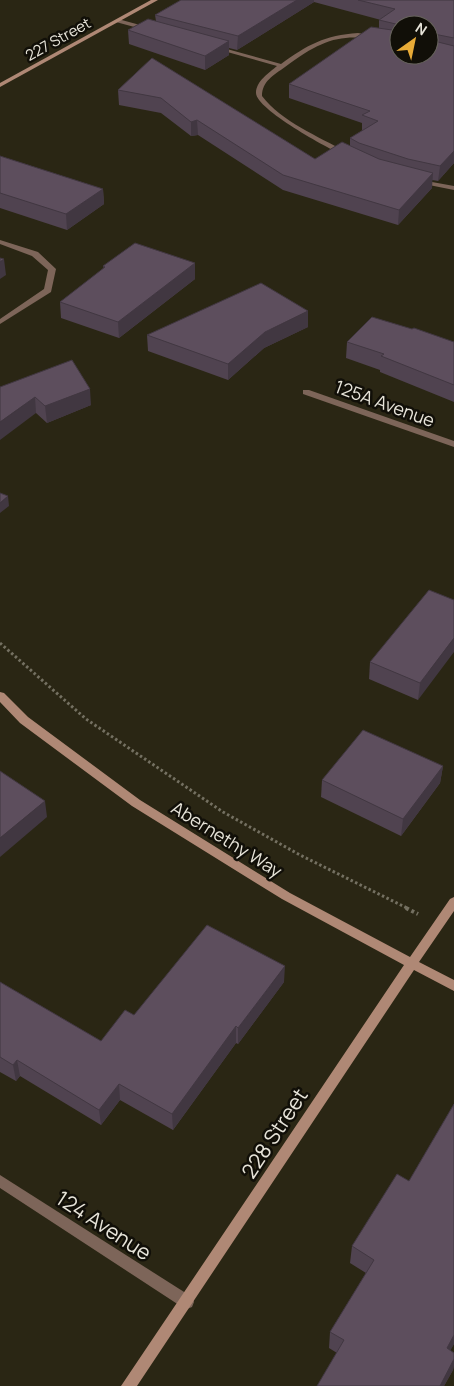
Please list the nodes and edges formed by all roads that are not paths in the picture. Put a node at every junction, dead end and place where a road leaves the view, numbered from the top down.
1 (155, 0) edge
2 (118, 21) junction
3 (159, 32) edge
4 (389, 40) edge
5 (212, 46) edge
6 (283, 66) junction
7 (0, 85) edge
8 (348, 155) edge
9 (416, 181) edge
10 (454, 188) edge
11 (0, 242) edge
12 (0, 322) edge
13 (306, 392) dead end
14 (454, 444) edge
15 (0, 696) edge
16 (454, 902) edge
17 (411, 964) junction
18 (454, 986) edge
19 (0, 1181) edge
20 (187, 1302) junction
21 (128, 1386) edge

1 - 2 street, 227 Street
2 - 3 street
2 - 7 street, 227 Street
4 - 6 street
5 - 6 street
6 - 8 street
9 - 10 street
11 - 12 street
13 - 14 street, 125A Avenue
15 - 17 street, Abernethy Way
16 - 17 street, 228 Street
17 - 18 street, Abernethy Way
17 - 20 street, 228 Street
19 - 20 street, 124 Avenue
20 - 21 street, 228 Street

